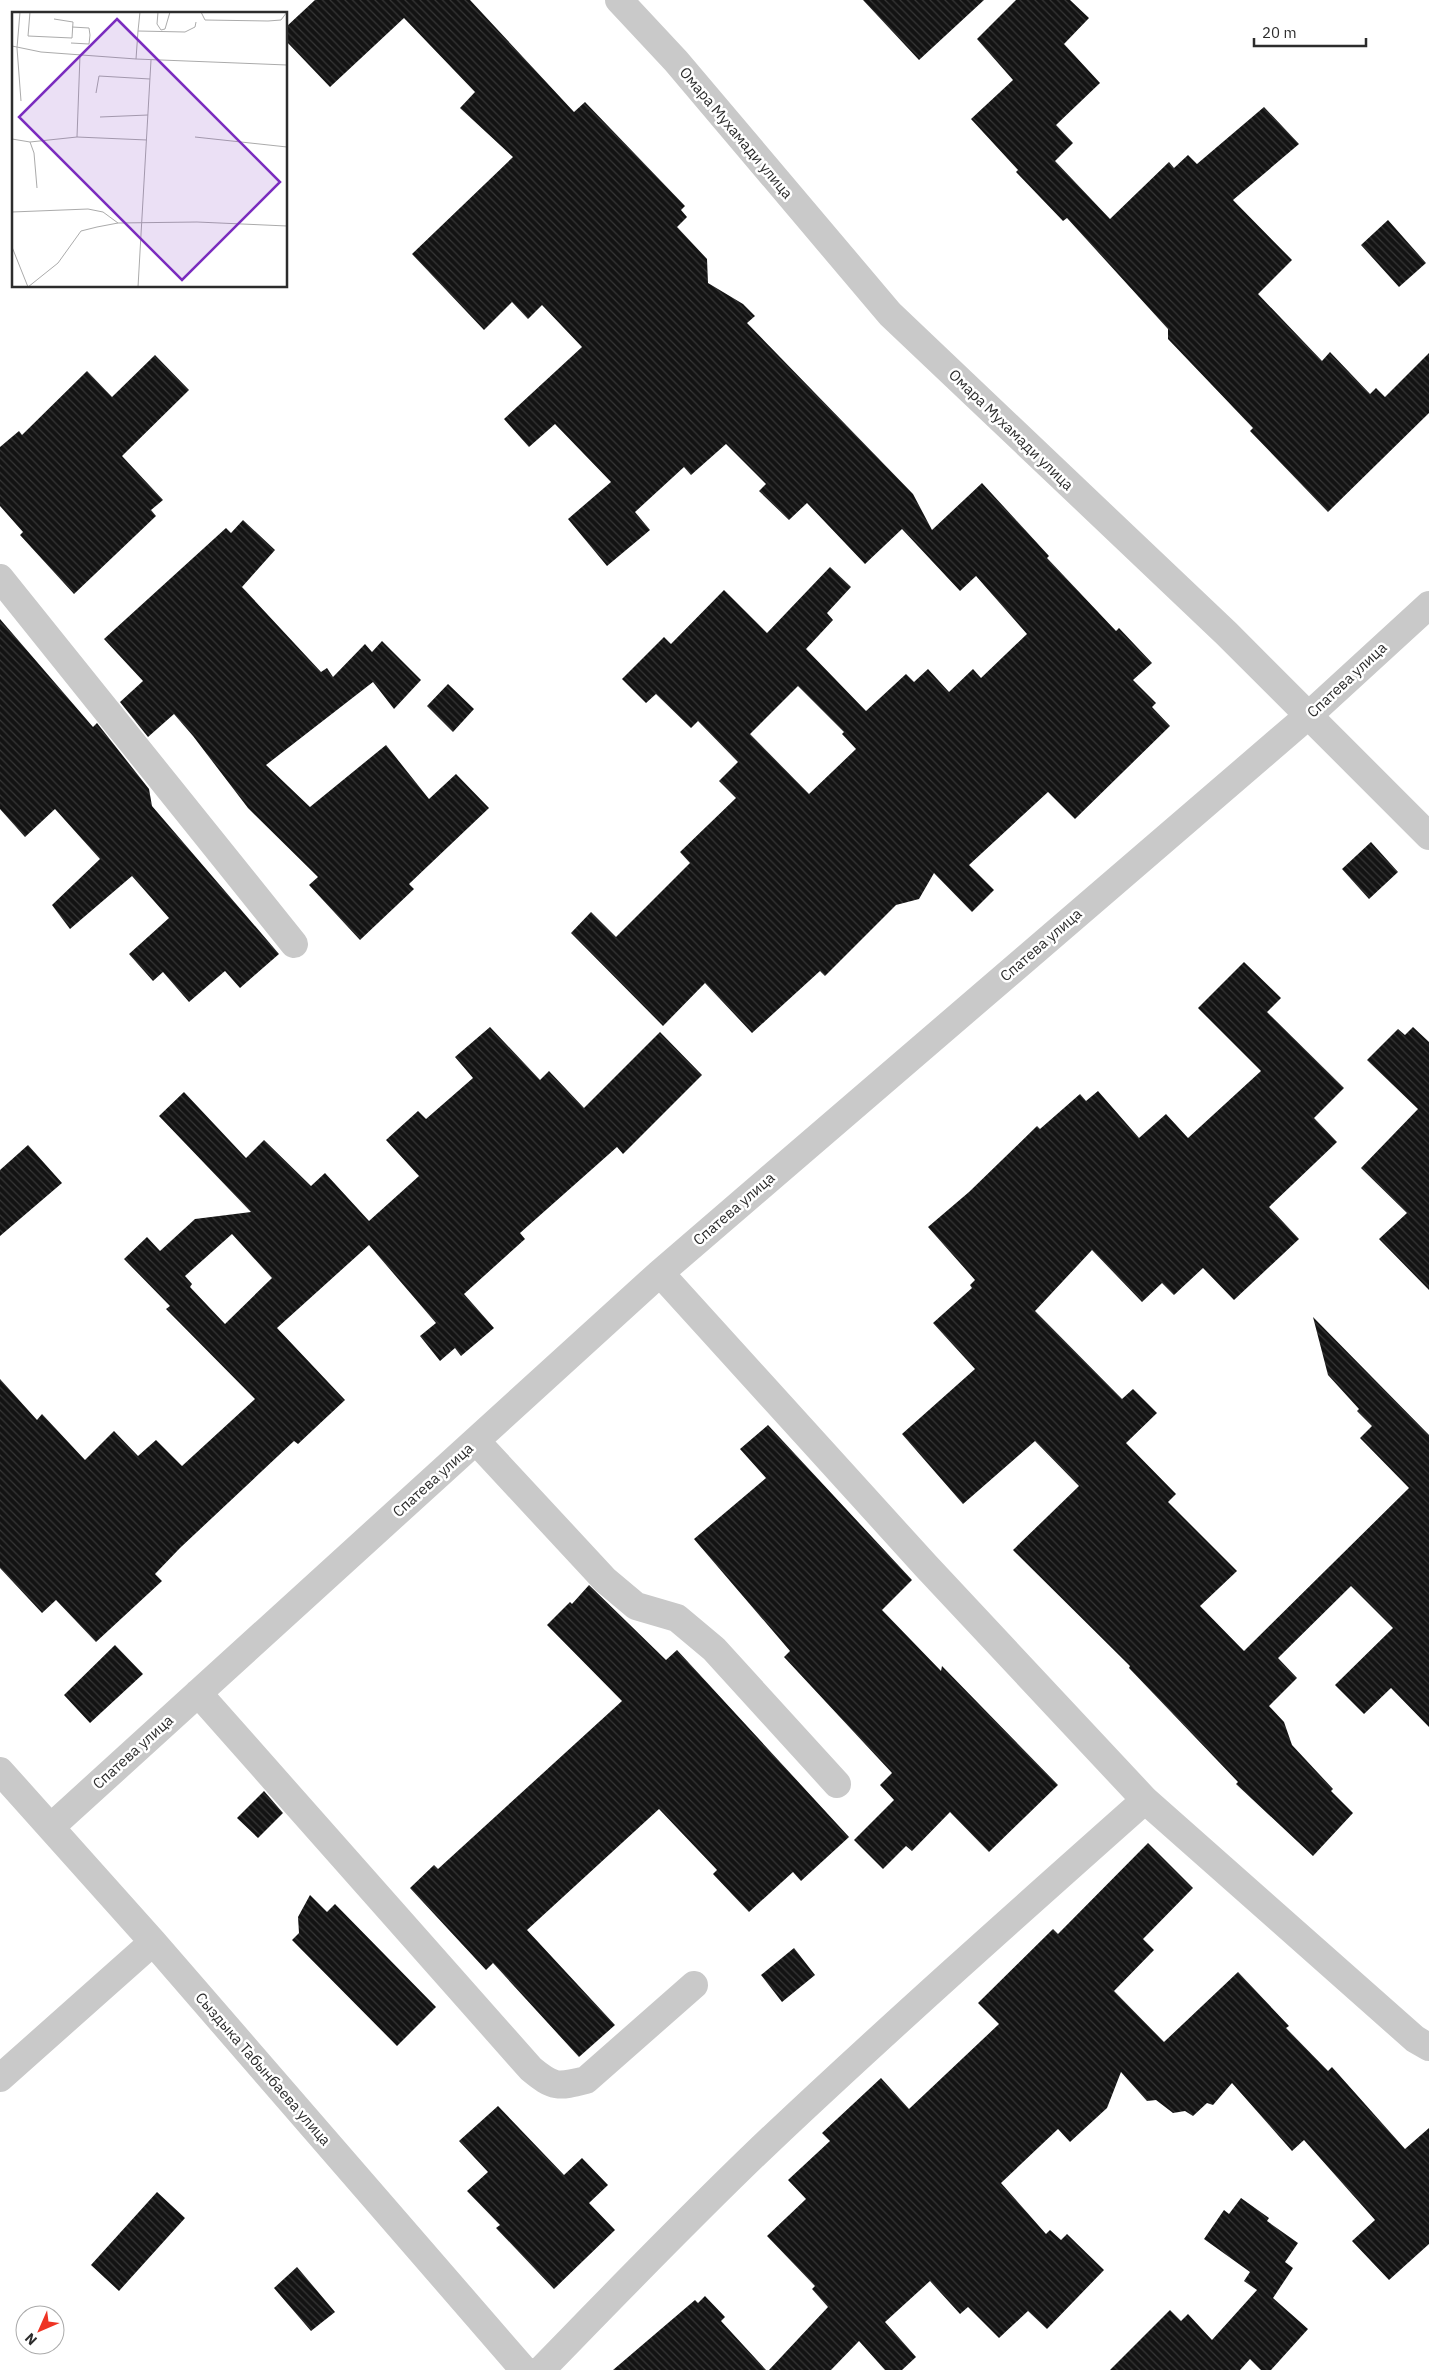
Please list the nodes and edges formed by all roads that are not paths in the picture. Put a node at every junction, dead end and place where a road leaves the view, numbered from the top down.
1 (619, 0) edge
2 (0, 578) edge
3 (1429, 605) edge
4 (1309, 715) junction
5 (1429, 836) edge
6 (294, 944) dead end
7 (660, 1273) junction
8 (476, 1440) junction
9 (198, 1694) junction
10 (0, 1771) edge
11 (837, 1784) dead end
12 (1145, 1800) junction
13 (51, 1827) junction
14 (153, 1942) junction
15 (694, 1985) dead end
16 (1429, 2047) edge
17 (0, 2078) edge
18 (524, 2370) edge
19 (541, 2370) edge

1 - 4 street, Омара Мухамади улица
2 - 6 street
3 - 4 street, Спатева улица
4 - 5 street, Омара Мухамади улица
4 - 7 street, Спатева улица
7 - 8 street, Спатева улица
7 - 12 street
8 - 9 street, Спатева улица
8 - 11 street
9 - 13 street, Спатева улица
9 - 15 street
10 - 13 street, Сыздыка Табынбаева улица
12 - 16 street
12 - 19 street
13 - 14 street, Сыздыка Табынбаева улица
14 - 17 street
14 - 18 street, Сыздыка Табынбаева улица

